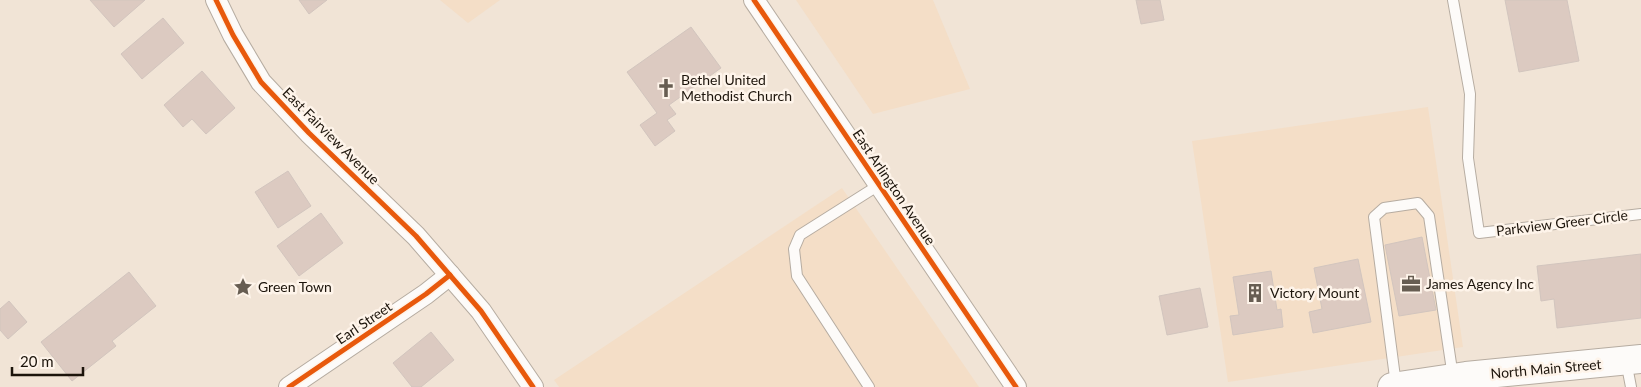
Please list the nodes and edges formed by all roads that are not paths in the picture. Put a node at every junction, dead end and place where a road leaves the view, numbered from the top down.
1 (216, 0) edge
2 (754, 0) edge
3 (1453, 0) edge
4 (879, 185) junction
5 (1641, 214) edge
6 (450, 274) junction
7 (1633, 360) edge
8 (1495, 380) edge
9 (1443, 382) edge
10 (289, 387) edge
11 (533, 387) edge
12 (869, 387) edge
13 (1016, 387) edge
14 (1394, 387) edge
15 (1630, 387) edge

1 - 6 street, East Fairview Avenue
2 - 4 street, East Arlington Avenue
3 - 5 lane, Parkview Greer Circle
4 - 12 lane
4 - 13 street, East Arlington Avenue
6 - 10 street, Earl Street
6 - 11 street, East Fairview Avenue
7 - 8 main road, North Main Street
7 - 15 lane
8 - 9 main road, North Main Street
9 - 14 main road, North Main Street
9 - 14 lane

